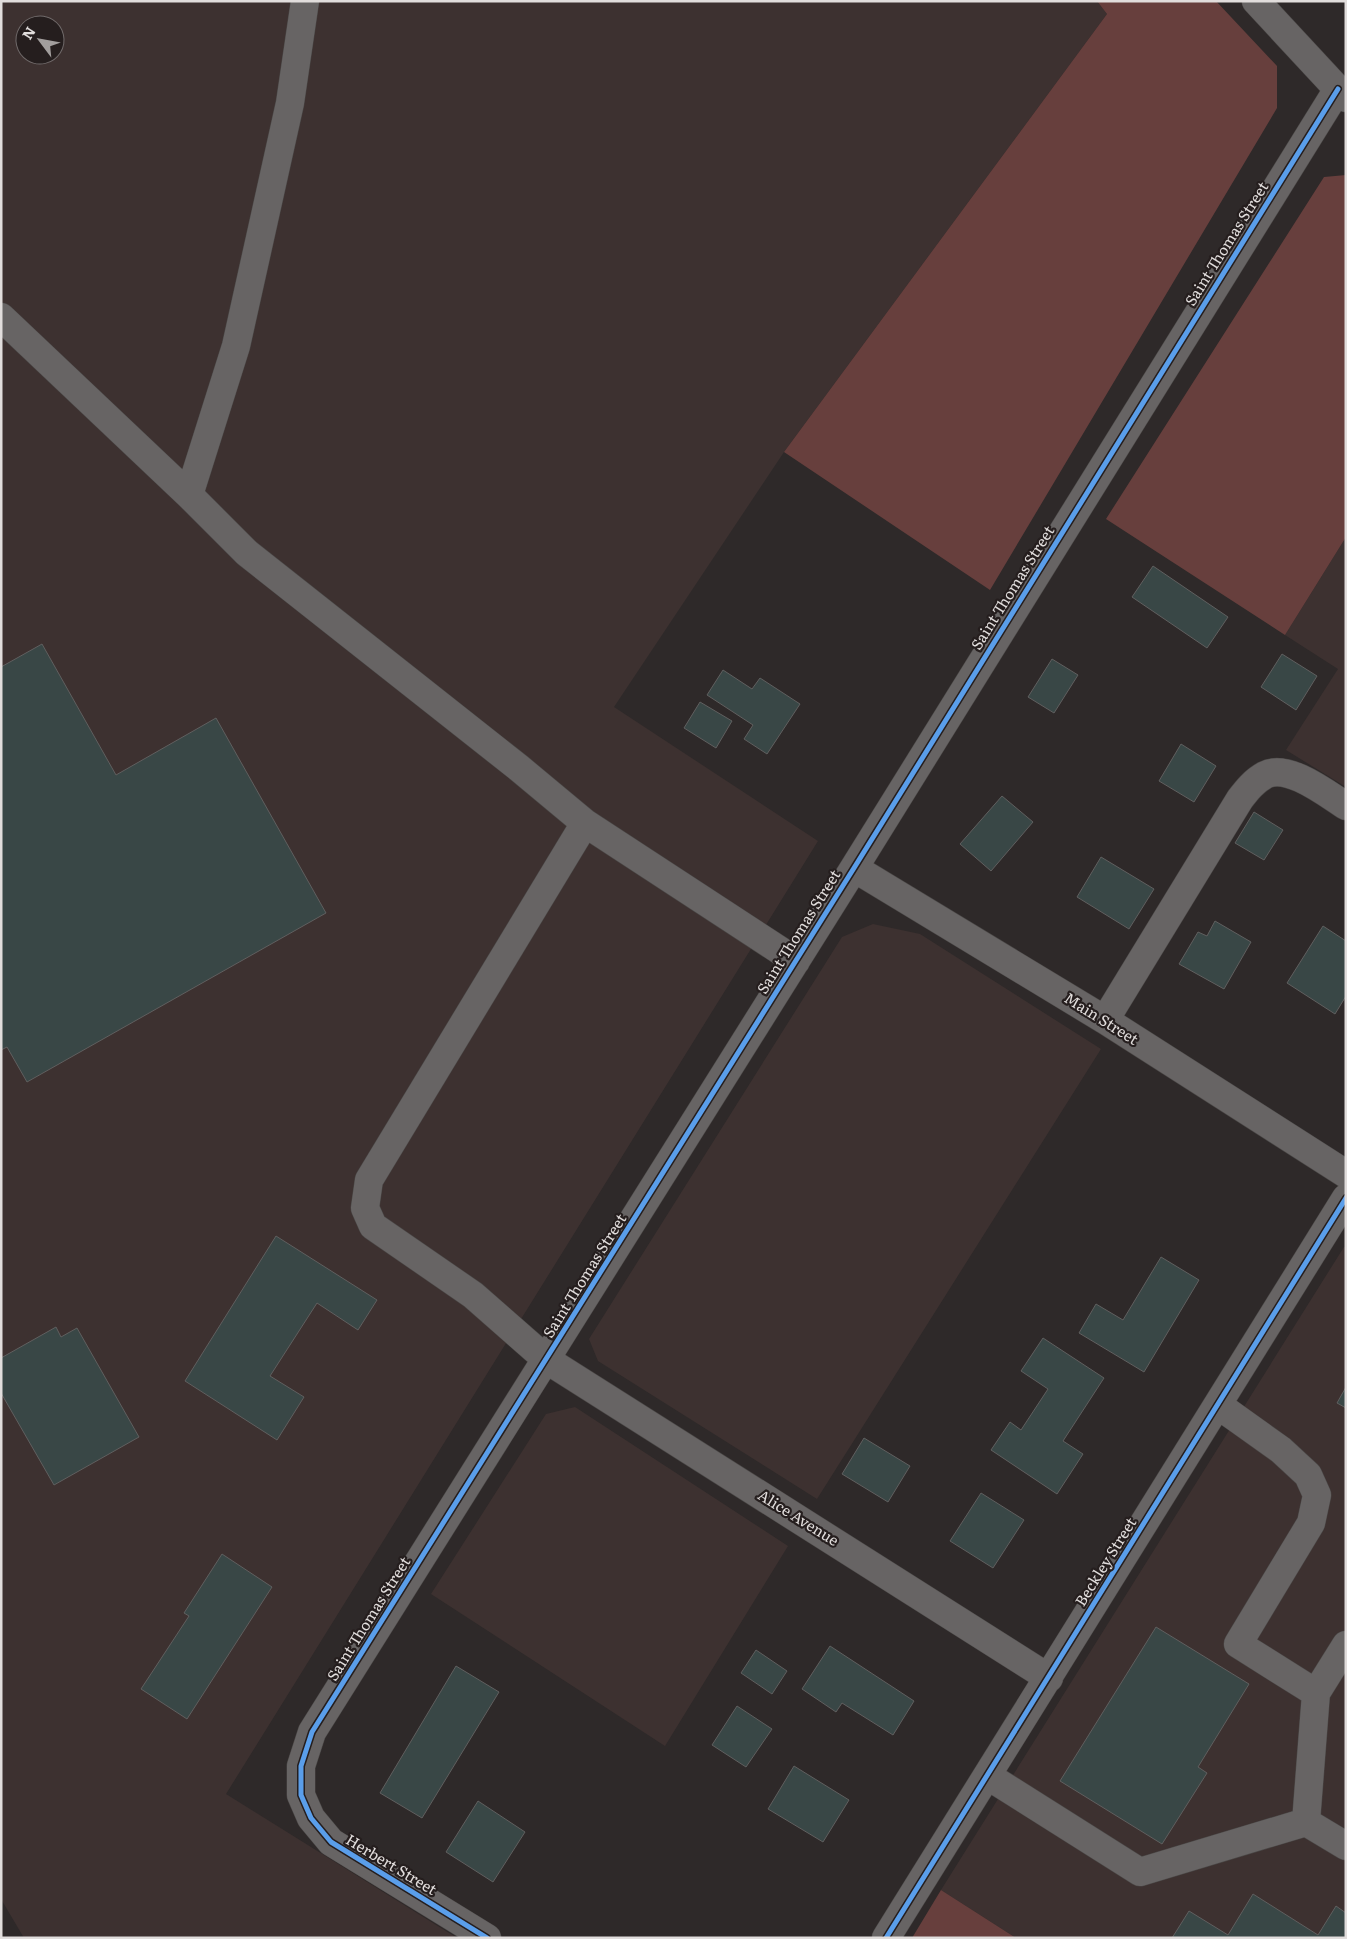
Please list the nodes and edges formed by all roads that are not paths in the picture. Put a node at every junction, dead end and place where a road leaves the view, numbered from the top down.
1 (306, 1) edge
2 (1256, 1) edge
3 (1342, 93) edge
4 (1, 317) edge
5 (189, 495) junction
6 (1346, 806) edge
7 (586, 824) junction
8 (854, 868) junction
9 (796, 961) junction
10 (1105, 1020) junction
11 (1346, 1174) edge
12 (1346, 1198) edge
13 (547, 1360) junction
14 (1218, 1405) junction
15 (1346, 1644) edge
16 (1049, 1678) junction
17 (1316, 1693) junction
18 (988, 1776) junction
19 (301, 1795) joint
20 (1306, 1822) junction
21 (1346, 1846) edge
22 (487, 1938) edge
23 (886, 1938) edge

1 - 5 street
2 - 3 street
3 - 8 street, Saint Thomas Street
4 - 5 street
5 - 7 street
6 - 10 street
7 - 9 street
7 - 13 street, Alice Avenue
8 - 9 street, Saint Thomas Street
8 - 10 street, Main Street
9 - 13 street, Saint Thomas Street
10 - 11 street, Main Street
12 - 14 street, Beckley Street
13 - 16 street, Alice Avenue
13 - 19 street, Saint Thomas Street
14 - 16 street, Beckley Street
14 - 17 street
15 - 17 street
16 - 18 street, Beckley Street
17 - 20 street
18 - 20 street
18 - 23 street, Beckley Street
19 - 22 street, Herbert Street
20 - 21 street

